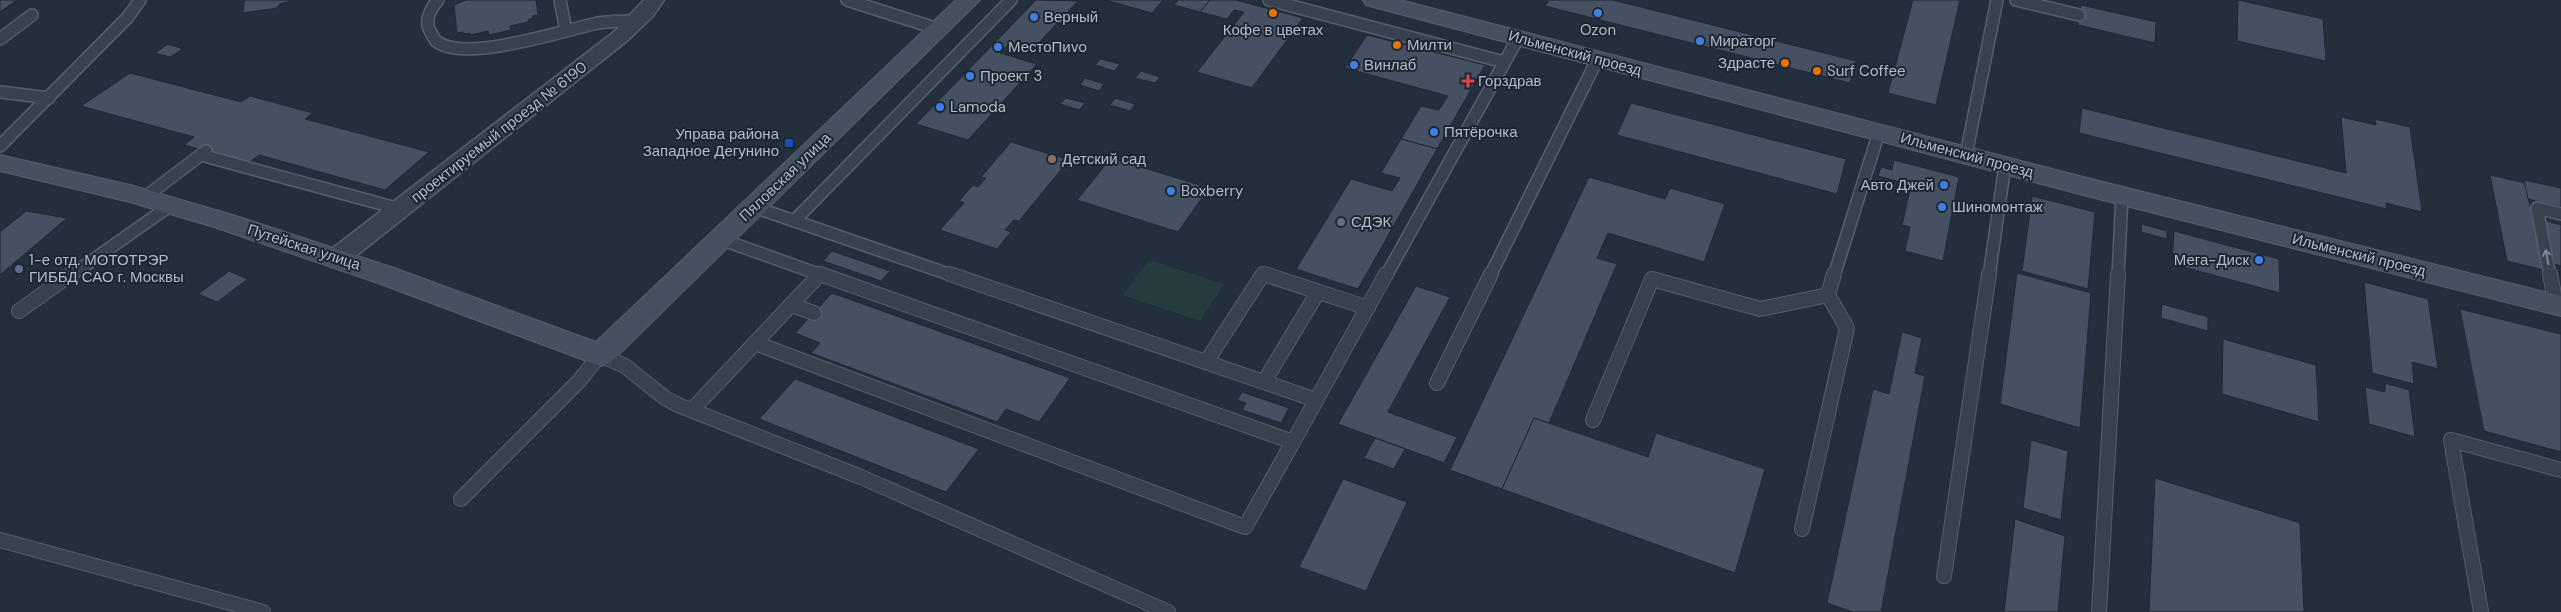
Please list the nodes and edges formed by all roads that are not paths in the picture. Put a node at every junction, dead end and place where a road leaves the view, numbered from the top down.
1 (140, 0) edge
2 (438, 0) edge
3 (560, 0) edge
4 (654, 0) edge
5 (847, 0) edge
6 (969, 0) edge
7 (1012, 0) edge
8 (1269, 0) edge
9 (1374, 0) edge
10 (1997, 0) edge
11 (2016, 0) edge
12 (32, 15) dead end
13 (2079, 15) dead end
14 (636, 21) junction
15 (938, 30) junction
16 (566, 31) junction
17 (1518, 38) junction
18 (0, 39) edge
19 (1598, 58) junction
20 (1504, 62) junction
21 (0, 92) edge
22 (49, 98) junction
23 (1879, 132) junction
24 (0, 146) edge
25 (1966, 155) junction
26 (0, 163) edge
27 (2005, 165) junction
28 (2122, 195) junction
29 (144, 198) junction
30 (171, 205) junction
31 (754, 207) junction
32 (400, 209) junction
33 (2561, 214) edge
34 (794, 221) junction
35 (720, 240) junction
36 (338, 257) junction
37 (819, 275) junction
38 (1318, 292) junction
39 (1828, 295) junction
40 (791, 305) junction
41 (2559, 306) edge
42 (1368, 308) junction
43 (19, 310) dead end
44 (814, 313) dead end
45 (755, 343) junction
46 (600, 355) junction
47 (1206, 362) junction
48 (1264, 382) junction
49 (1437, 383) dead end
50 (1316, 400) junction
51 (692, 410) junction
52 (1593, 420) dead end
53 (1293, 442) junction
54 (2561, 470) edge
55 (461, 499) dead end
56 (1802, 529) dead end
57 (0, 540) edge
58 (1944, 576) dead end
59 (263, 612) edge
60 (1168, 612) edge
61 (2099, 612) edge
62 (2481, 612) edge

1 - 22 lane
2 - 16 lane
3 - 16 lane
4 - 14 street, проектируемый проезд № 6190
5 - 15 lane
6 - 15 street, Пяловская улица
7 - 34 lane
8 - 20 lane
9 - 17 street, Ильменский проезд
10 - 25 lane
11 - 13 lane
12 - 18 lane
14 - 16 lane
14 - 32 street, проектируемый проезд № 6190
15 - 31 street, Пяловская улица
17 - 19 street, Ильменский проезд
17 - 20 lane
19 - 23 street, Ильменский проезд
19 - 49 lane
20 - 42 lane
21 - 22 lane
22 - 24 lane
23 - 25 street, Ильменский проезд
23 - 39 lane
25 - 27 street, Ильменский проезд
26 - 29 street, Путейская улица
27 - 28 street, Ильменский проезд
27 - 58 lane
28 - 41 street, Ильменский проезд
28 - 61 lane
29 - 30 street, Путейская улица
29 - 32 lane
30 - 36 street, Путейская улица
30 - 43 lane
31 - 34 lane
31 - 35 street, Пяловская улица
32 - 36 street, проектируемый проезд № 6190
41 -> 33 lane
34 - 47 lane
35 - 37 lane
35 - 46 street, Пяловская улица
36 - 46 street, Путейская улица
37 - 40 lane
37 - 53 lane
38 - 42 lane
38 - 47 lane
38 - 48 lane
39 - 52 lane
39 - 56 lane
40 - 44 lane
40 - 45 lane
42 - 50 lane
45 - 51 lane
45 - 53 lane
46 - 51 lane
46 - 55 lane
47 - 48 lane
48 - 50 lane
50 - 53 lane
51 - 60 lane
54 - 62 lane
57 - 59 lane

